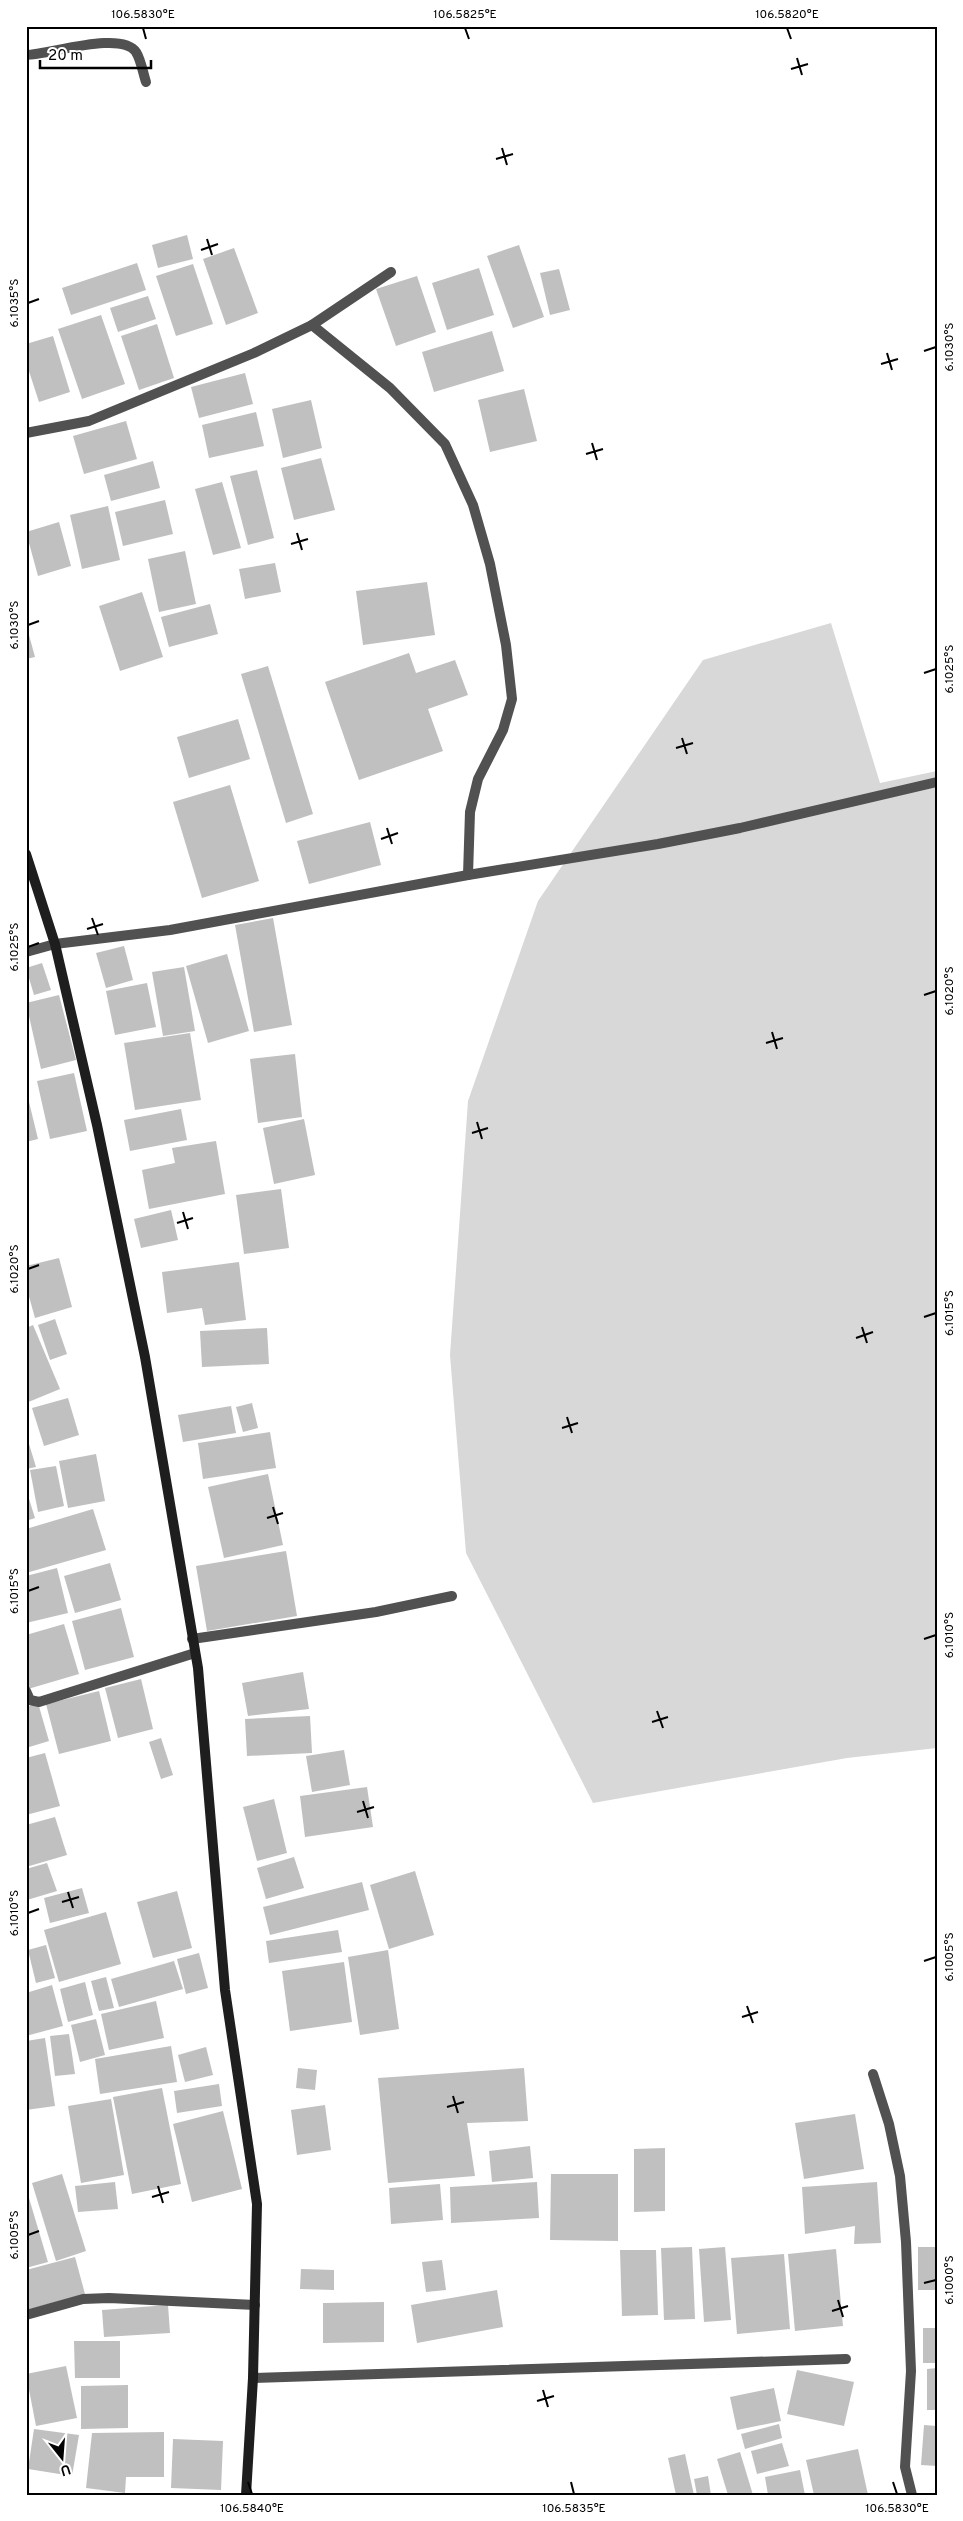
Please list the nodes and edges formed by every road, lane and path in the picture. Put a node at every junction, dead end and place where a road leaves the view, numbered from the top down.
1 (26, 55) edge
2 (146, 82) dead end
3 (392, 272) dead end
4 (312, 325) junction
5 (26, 433) edge
6 (937, 782) edge
7 (26, 854) edge
8 (468, 875) junction
9 (55, 944) junction
10 (26, 952) edge
11 (452, 1596) dead end
12 (192, 1639) junction
13 (195, 1652) junction
14 (26, 1691) edge
15 (873, 2074) dead end
16 (255, 2304) junction
17 (26, 2314) edge
18 (846, 2358) dead end
19 (253, 2378) junction
20 (246, 2495) edge
21 (912, 2495) edge

1 - 2 street
3 - 4 street
4 - 5 street
4 - 8 street
6 - 8 street
7 - 9 street
8 - 9 street
9 - 10 street
9 - 12 street
11 - 12 street
12 - 13 street
13 - 14 street
13 - 16 street
15 - 21 street
16 - 17 street
16 - 19 street
18 - 19 street
19 - 20 street

